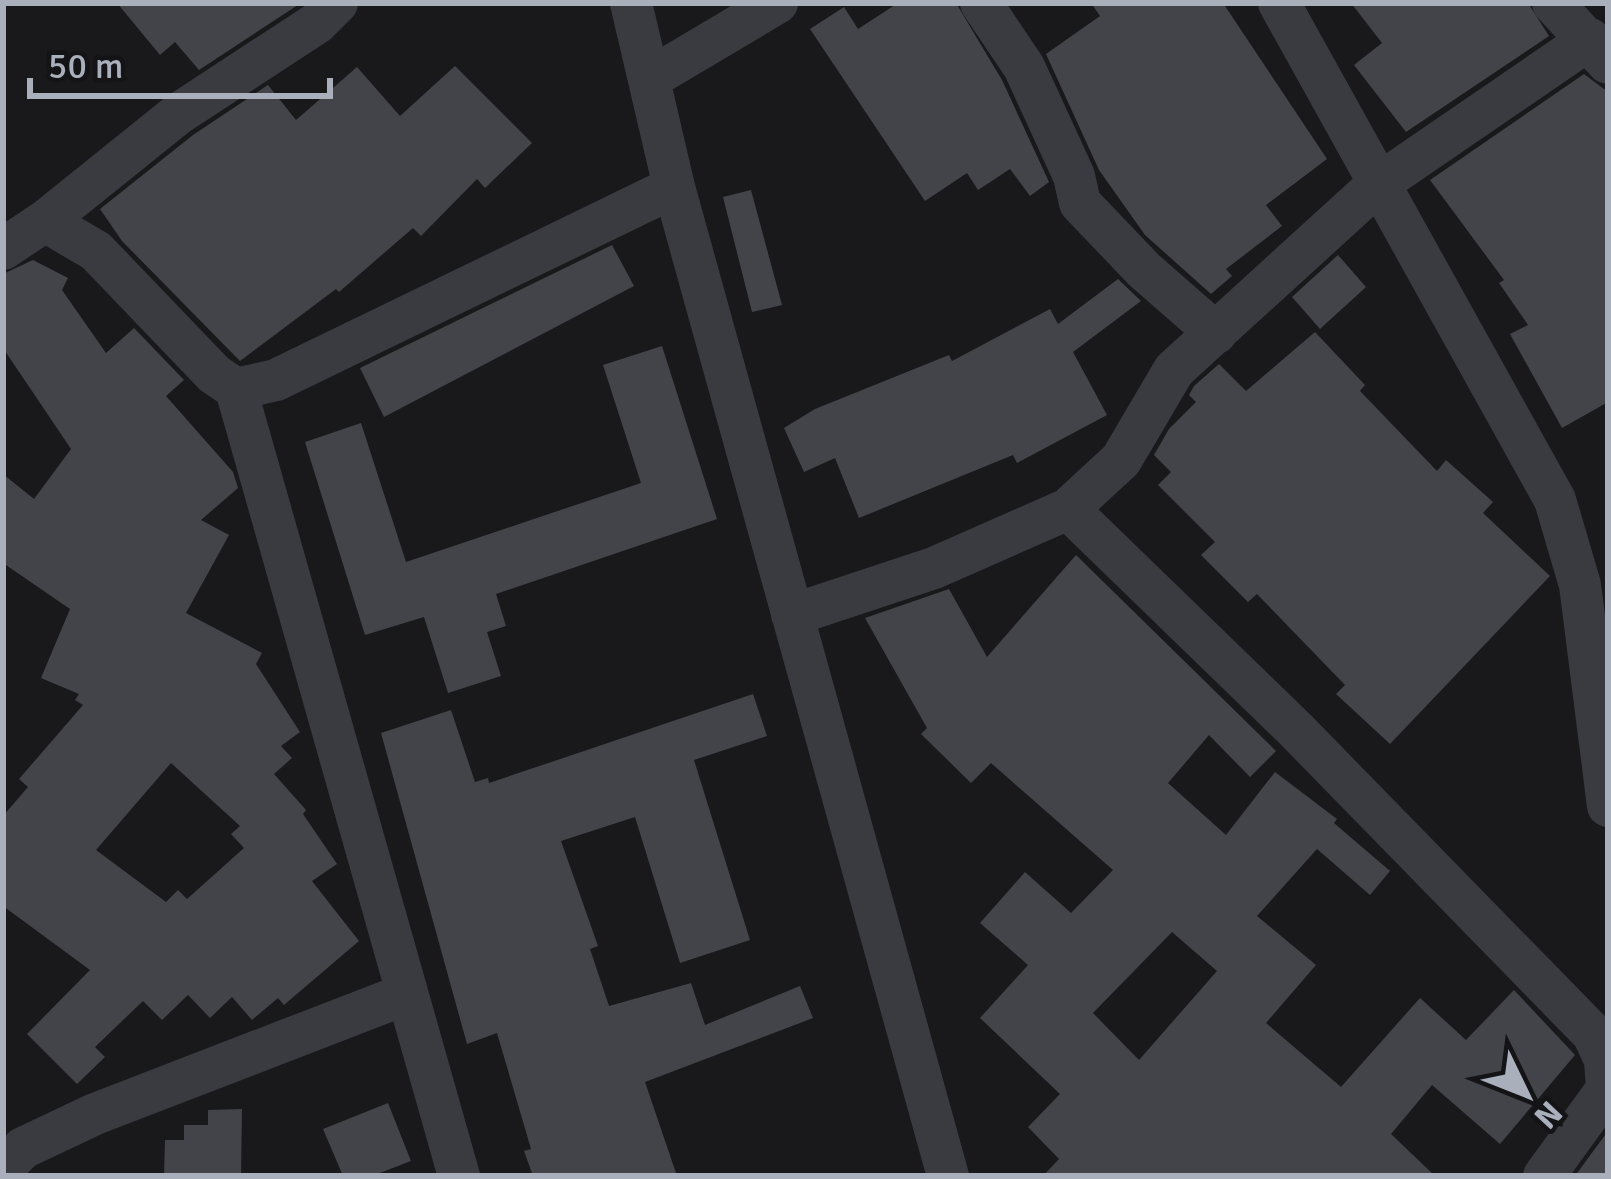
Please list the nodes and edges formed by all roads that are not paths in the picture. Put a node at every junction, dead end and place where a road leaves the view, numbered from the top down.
1 (338, 3) edge
2 (631, 3) edge
3 (777, 3) edge
4 (981, 3) edge
5 (1279, 3) edge
6 (1553, 3) edge
7 (1599, 51) edge
8 (649, 80) junction
9 (1377, 185) junction
10 (674, 188) junction
11 (45, 221) junction
12 (3, 249) edge
13 (1216, 333) junction
14 (236, 388) junction
15 (1068, 509) junction
16 (792, 615) junction
17 (1608, 806) edge
18 (406, 994) junction
19 (3, 1168) edge
20 (459, 1176) edge
21 (948, 1176) edge
22 (1544, 1176) edge

1 - 11 street
2 - 8 street
3 - 8 street
4 - 13 street
5 - 9 street
6 - 7 street
7 - 9 street
8 - 10 street
9 - 13 street
9 - 17 street
10 - 14 street
10 - 16 street
11 - 12 street
11 - 14 street
13 - 15 street
14 - 18 street
15 - 16 street
15 - 22 street
16 - 21 street
18 - 19 street
18 - 20 street

